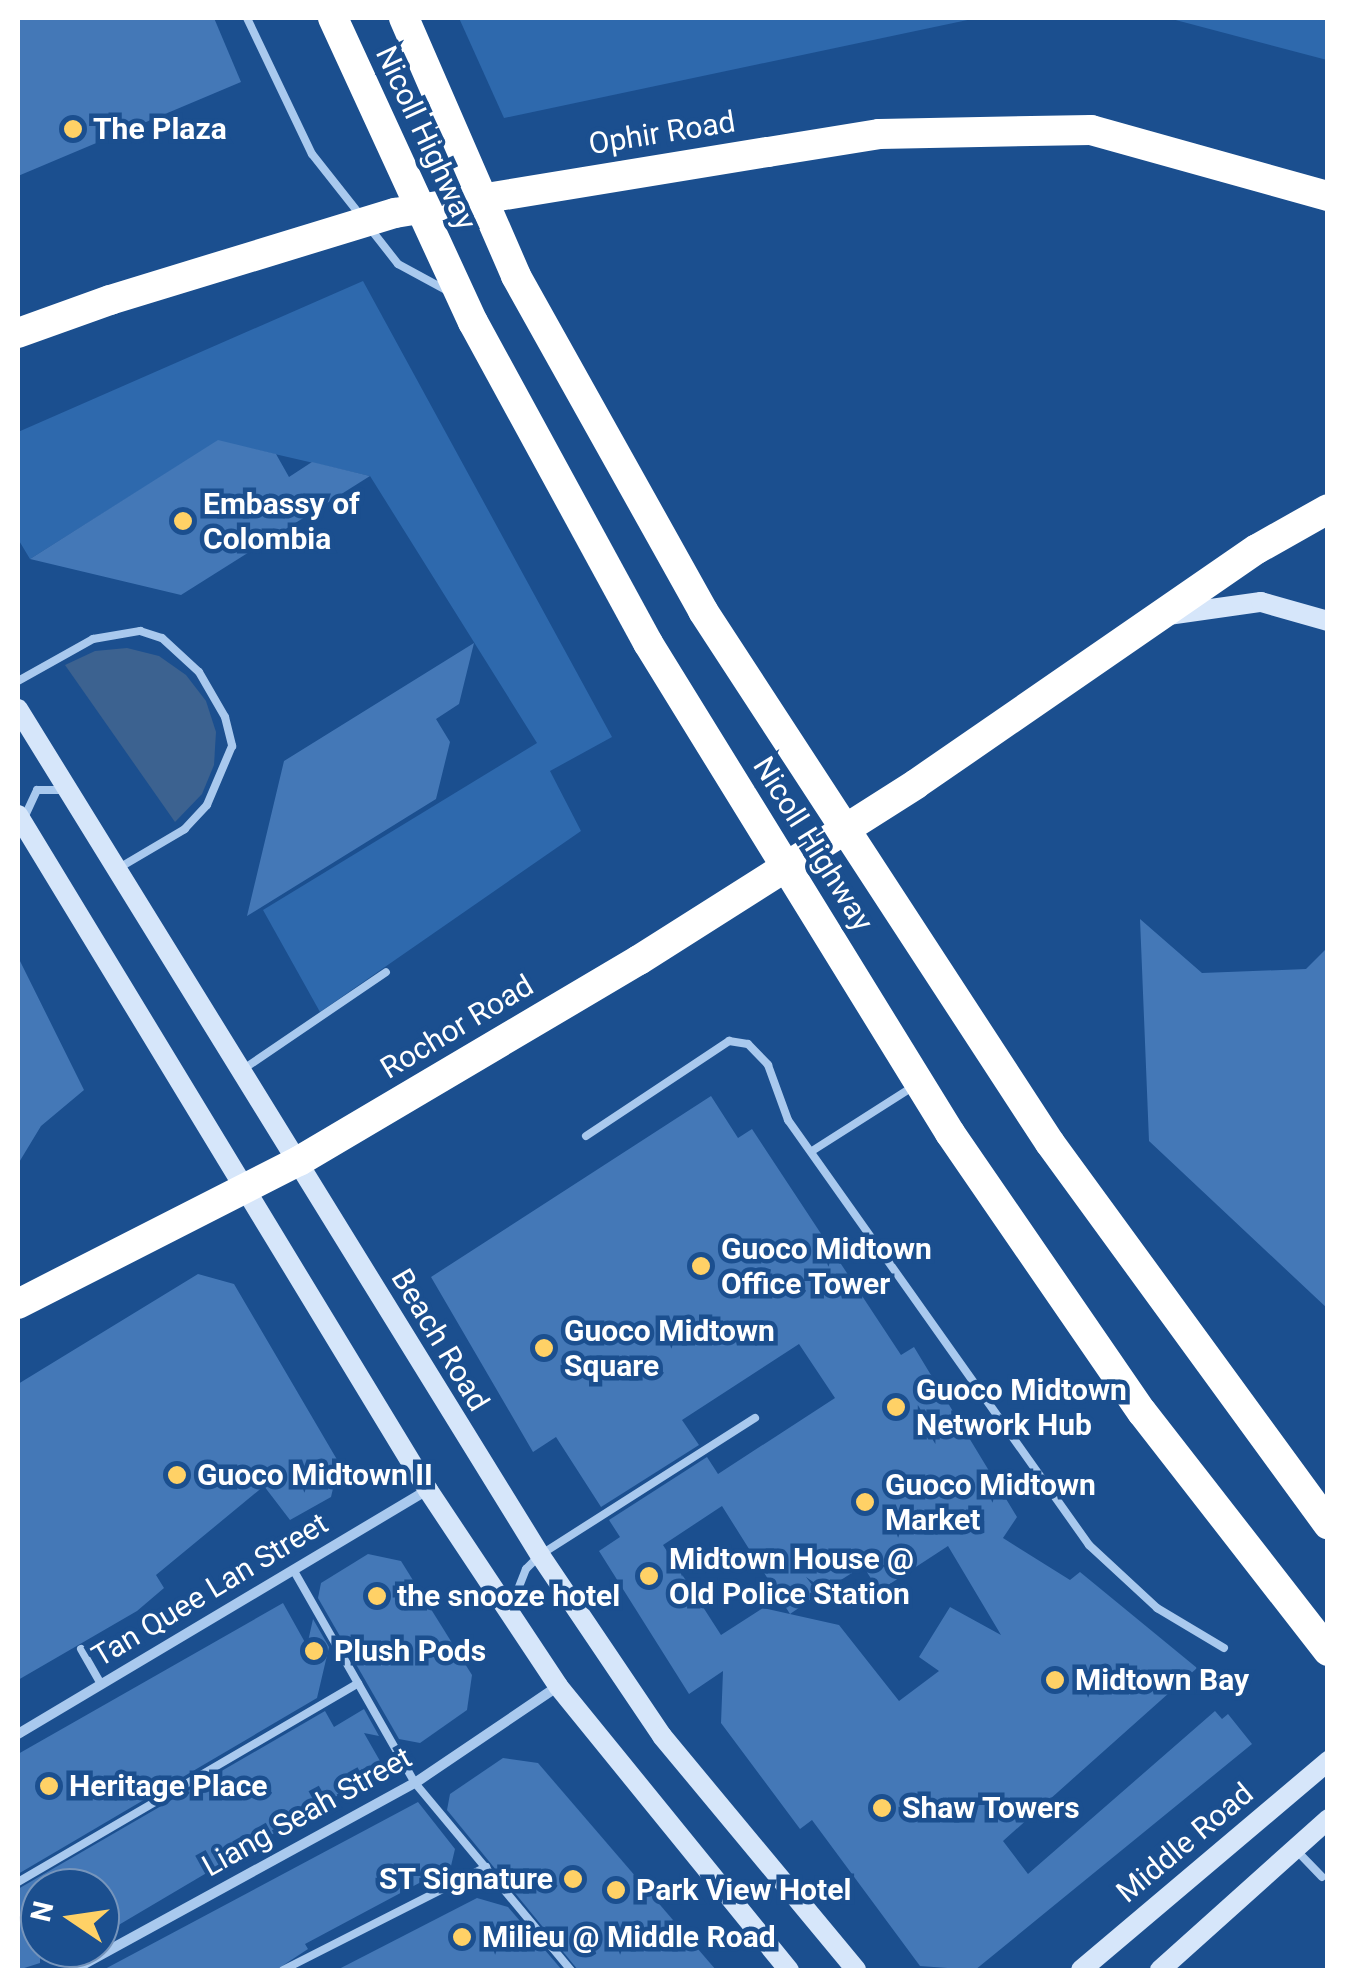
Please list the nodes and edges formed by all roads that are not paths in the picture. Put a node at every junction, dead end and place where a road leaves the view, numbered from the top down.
1 (247, 18) edge
2 (332, 18) edge
3 (404, 18) edge
4 (1328, 196) edge
5 (461, 298) junction
6 (18, 333) edge
7 (1328, 509) edge
8 (1166, 615) junction
9 (1328, 621) edge
10 (18, 681) edge
11 (18, 708) edge
12 (68, 790) junction
13 (20, 819) edge
14 (117, 869) junction
15 (386, 972) dead end
16 (242, 1070) junction
17 (920, 1083) junction
18 (586, 1136) dead end
19 (812, 1151) junction
20 (299, 1161) junction
21 (243, 1187) junction
22 (18, 1304) edge
23 (755, 1418) dead end
24 (428, 1490) junction
25 (1328, 1524) edge
26 (540, 1555) junction
27 (294, 1571) junction
28 (510, 1611) junction
29 (1224, 1648) dead end
30 (81, 1649) dead end
31 (1328, 1651) edge
32 (358, 1683) junction
33 (101, 1684) junction
34 (558, 1686) junction
35 (18, 1734) edge
36 (1328, 1761) edge
37 (415, 1783) junction
38 (1328, 1819) edge
39 (1295, 1848) junction
40 (486, 1868) junction
41 (1322, 1877) dead end
42 (18, 1882) edge
43 (73, 1970) edge
44 (283, 1970) edge
45 (571, 1970) edge
46 (788, 1970) edge
47 (856, 1970) edge
48 (1081, 1970) edge
49 (1160, 1970) edge

1 - 5 lane
2 - 5 highway, Nicoll Highway
3 - 25 highway, Nicoll Highway
4 - 6 highway, Ophir Road, bridge
5 - 17 highway, Nicoll Highway
7 - 8 highway, Rochor Road
8 - 9 main road
8 - 20 highway, Rochor Road, bridge
10 - 14 lane
11 - 12 main road, Beach Road
12 - 13 lane
12 - 14 main road, Beach Road
13 - 21 main road
14 - 16 main road, Beach Road
15 - 16 lane
16 - 20 main road, Beach Road
17 - 19 lane
17 - 31 highway, Nicoll Highway
18 - 19 lane
19 - 29 lane
20 - 21 highway, Rochor Road
20 - 26 main road, Beach Road
21 - 22 highway, Rochor Road
21 - 24 main road
23 - 26 lane
24 - 27 street, Tan Quee Lan Street
24 - 28 main road
26 - 28 lane
26 - 47 main road, Beach Road
27 - 32 lane
27 - 33 street, Tan Quee Lan Street
28 - 34 main road
30 - 33 lane
32 - 37 lane
32 - 42 lane
33 - 35 street, Tan Quee Lan Street
34 - 37 street, Liang Seah Street
34 - 46 main road
36 - 48 main road, Middle Road
37 - 40 lane
37 - 43 street, Liang Seah Street
38 - 39 main road
39 - 41 lane
39 - 49 main road
40 - 44 lane
40 - 45 lane

